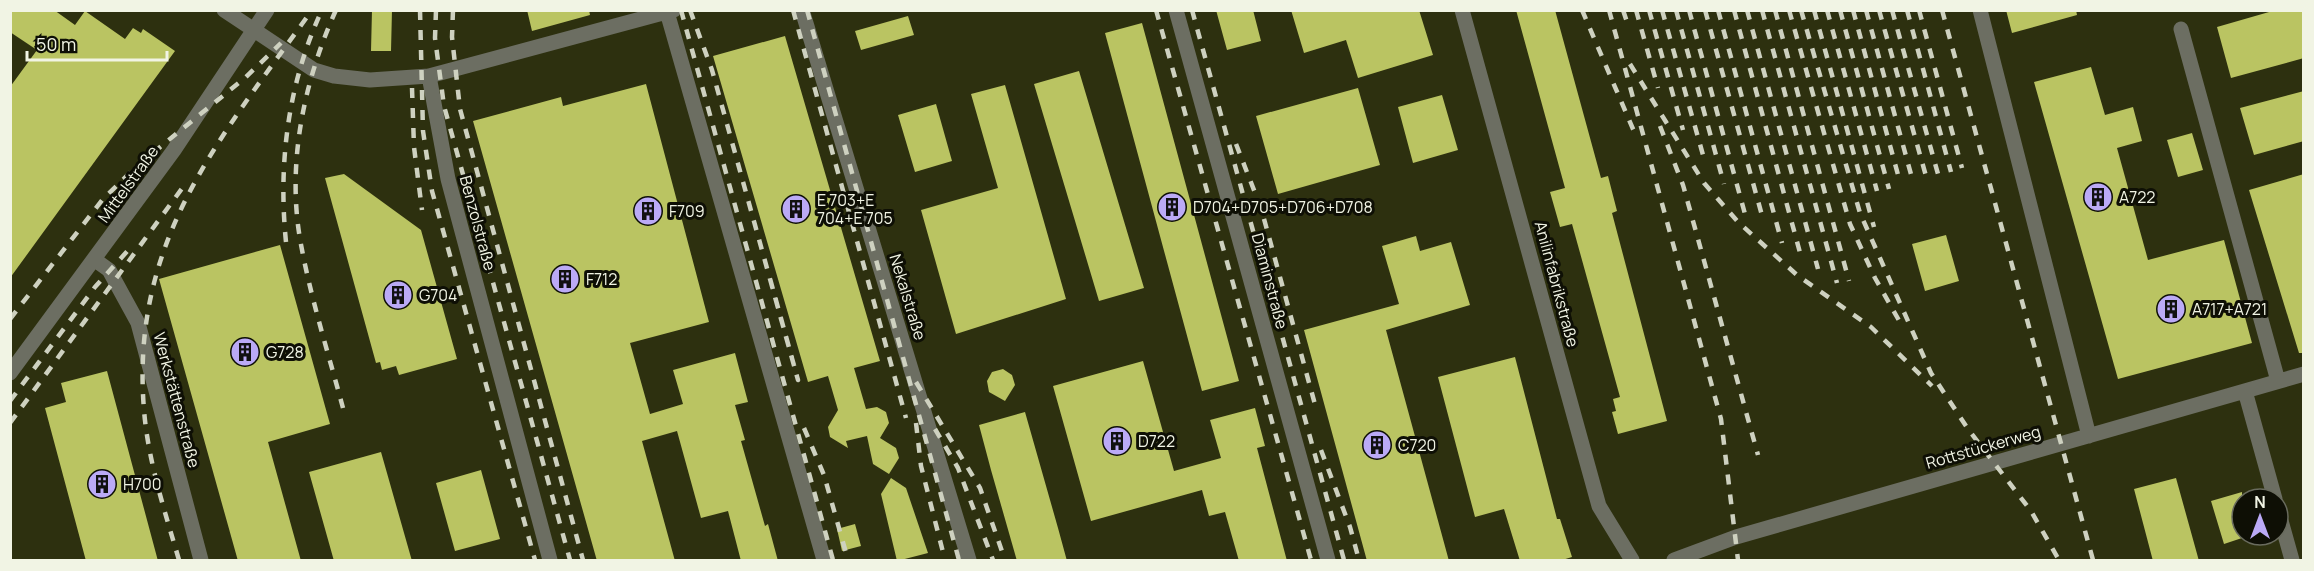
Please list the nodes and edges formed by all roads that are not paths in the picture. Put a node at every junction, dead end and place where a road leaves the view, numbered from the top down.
1 (224, 10) edge
2 (267, 10) edge
3 (801, 10) edge
4 (1176, 10) edge
5 (1462, 10) edge
6 (1980, 10) edge
7 (670, 11) edge
8 (2181, 29) dead end
9 (252, 31) junction
10 (429, 76) junction
11 (95, 260) junction
12 (10, 374) edge
13 (2304, 374) edge
14 (2278, 381) junction
15 (2245, 391) junction
16 (2089, 436) junction
17 (2272, 487) edge
18 (201, 561) edge
19 (550, 561) edge
20 (824, 561) edge
21 (969, 561) edge
22 (1328, 561) edge
23 (1632, 561) edge
24 (1674, 561) edge

1 - 9 street
2 - 9 street, Mittelstraße
3 - 21 street, Nekalstraße
4 - 22 street, Diaminstraße
5 - 23 street, Anilinfabrikstraße
6 - 16 street
7 - 10 street
7 - 20 street
8 - 14 street
9 - 10 street
9 - 11 street, Mittelstraße
10 - 19 street, Benzolstraße
11 - 12 street, Mittelstraße
11 - 18 street, Werkstättenstraße
13 - 14 street, Rottstückerweg
14 - 15 street, Rottstückerweg
15 - 16 street, Rottstückerweg
15 - 17 street
16 - 24 street, Rottstückerweg

